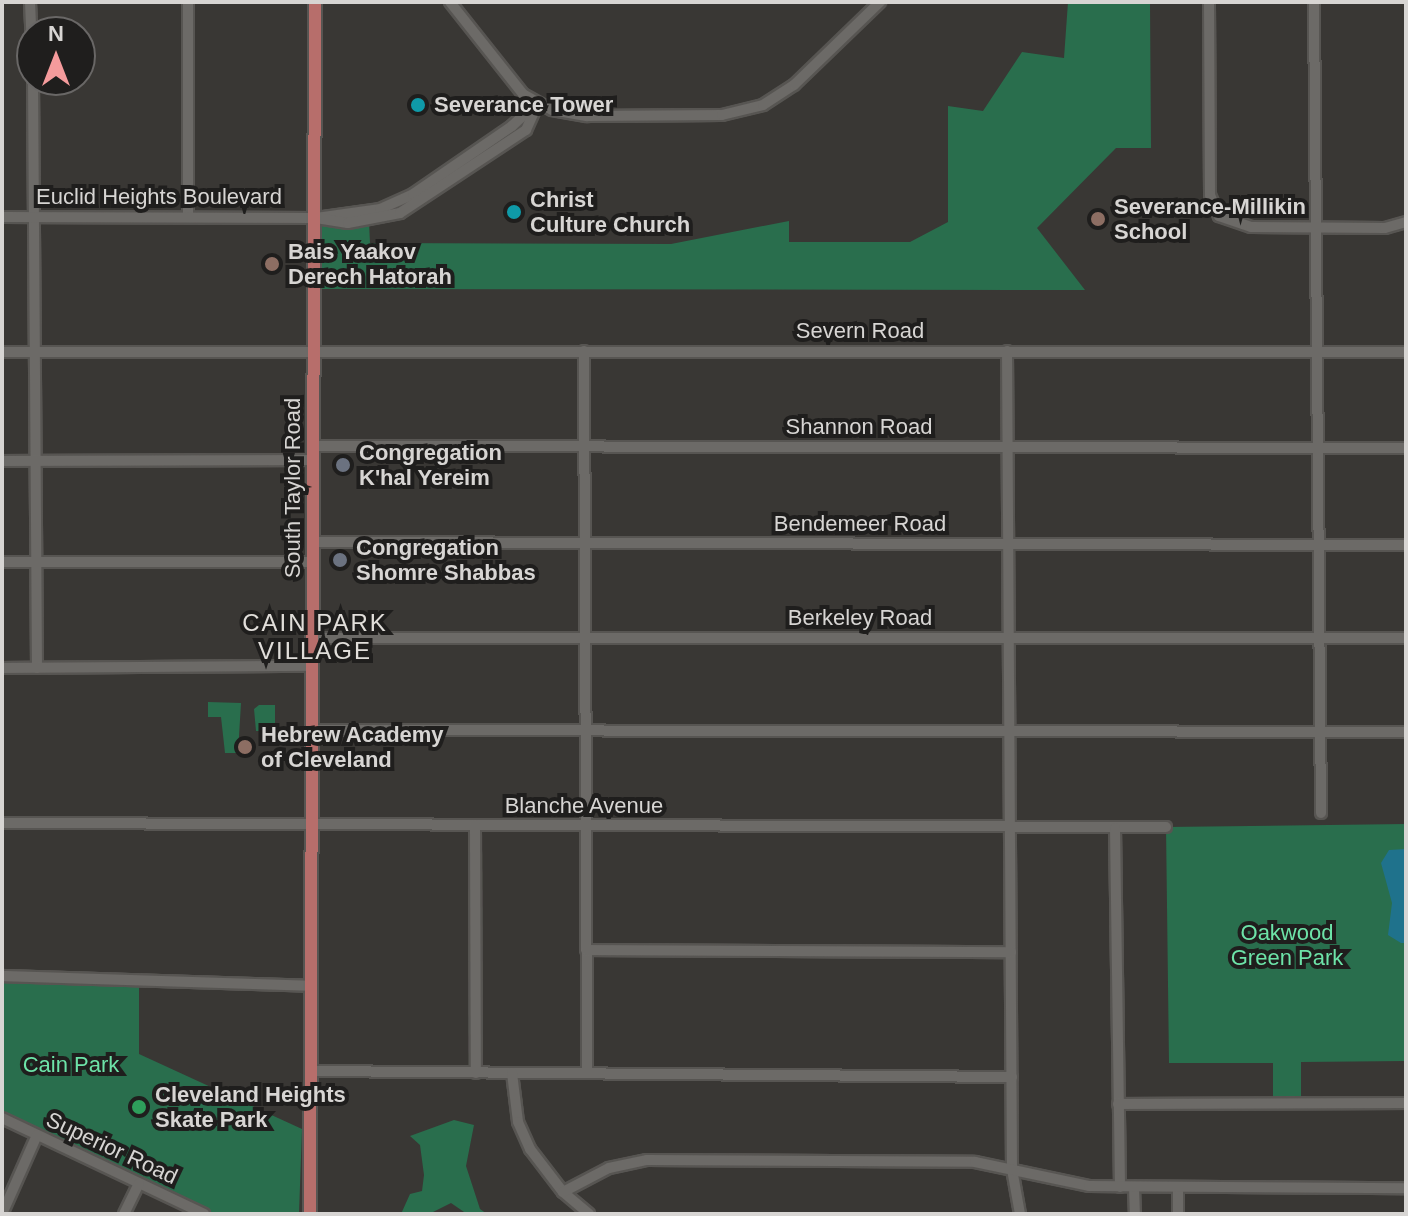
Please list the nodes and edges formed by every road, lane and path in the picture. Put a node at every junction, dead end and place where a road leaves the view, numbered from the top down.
1 (188, 2) edge
2 (315, 2) edge
3 (450, 2) edge
4 (880, 2) edge
5 (1209, 2) edge
6 (1314, 2) edge
7 (33, 96) edge
8 (537, 103) junction
9 (2, 217) edge
10 (37, 217) junction
11 (188, 217) junction
12 (316, 218) junction
13 (1406, 222) edge
14 (1317, 227) junction
15 (313, 350) junction
16 (584, 351) junction
17 (1007, 351) junction
18 (2, 352) edge
19 (36, 352) junction
20 (1318, 352) junction
21 (1406, 352) edge
22 (313, 446) junction
23 (584, 446) junction
24 (1008, 447) junction
25 (1318, 448) junction
26 (1406, 448) edge
27 (313, 460) junction
28 (2, 461) edge
29 (36, 461) junction
30 (313, 542) junction
31 (585, 543) junction
32 (1009, 545) junction
33 (1319, 545) junction
34 (1406, 545) edge
35 (2, 562) edge
36 (37, 562) junction
37 (313, 562) junction
38 (313, 638) junction
39 (585, 638) junction
40 (1319, 638) junction
41 (1406, 638) edge
42 (1009, 639) junction
43 (313, 666) junction
44 (2, 668) edge
45 (37, 668) junction
46 (313, 730) junction
47 (585, 731) junction
48 (1009, 732) junction
49 (1320, 732) junction
50 (1406, 732) edge
51 (1321, 813) dead end
52 (2, 823) edge
53 (313, 824) junction
54 (475, 825) junction
55 (586, 825) junction
56 (1166, 827) dead end
57 (1011, 828) junction
58 (1115, 828) junction
59 (586, 950) junction
60 (1011, 952) junction
61 (2, 976) edge
62 (312, 986) junction
63 (312, 1071) junction
64 (476, 1073) junction
65 (512, 1073) junction
66 (587, 1073) junction
67 (1012, 1077) junction
68 (1406, 1103) edge
69 (1118, 1104) junction
70 (2, 1118) edge
71 (37, 1135) junction
72 (1012, 1169) junction
73 (139, 1183) junction
74 (1120, 1187) junction
75 (1134, 1188) junction
76 (1178, 1188) junction
77 (1406, 1188) edge
78 (563, 1192) junction
79 (2, 1214) edge
80 (124, 1214) edge
81 (204, 1214) edge
82 (310, 1214) edge
83 (589, 1214) edge
84 (1020, 1214) edge
85 (1135, 1214) edge
86 (1178, 1214) edge

1 - 11 street
2 - 12 main road, South Taylor Road
3 - 8 street
4 - 8 street
5 - 14 street
6 - 14 street
7 - 10 street
8 - 12 street, Euclid Heights Boulevard
9 - 10 street, Euclid Heights Boulevard
10 - 11 street, Euclid Heights Boulevard
10 - 19 street
11 - 12 street, Euclid Heights Boulevard
12 - 15 main road, South Taylor Road
13 - 14 street
14 - 20 street
15 - 16 street, Severn Road
15 - 19 street, Severn Road
15 - 22 main road, South Taylor Road
16 - 17 street, Severn Road
16 - 23 street
17 - 20 street, Severn Road
17 - 24 street
18 - 19 street, Severn Road
19 - 29 street
20 - 21 street, Severn Road
20 - 25 street
22 - 23 street, Shannon Road
22 - 27 main road, South Taylor Road
23 - 24 street, Shannon Road
23 - 31 street
24 - 25 street, Shannon Road
24 - 32 street
25 - 26 street, Shannon Road
25 - 33 street
27 - 29 street
27 - 30 main road, South Taylor Road
28 - 29 street
29 - 36 street
30 - 31 street, Bendemeer Road
30 - 37 main road, South Taylor Road
31 - 32 street, Bendemeer Road
31 - 39 street
32 - 33 street, Bendemeer Road
32 - 42 street
33 - 34 street, Bendemeer Road
33 - 40 street
35 - 36 street
36 - 37 street
36 - 45 street
37 - 38 main road, South Taylor Road
38 - 39 street, Berkeley Road
38 - 43 main road, South Taylor Road
39 - 42 street, Berkeley Road
39 - 47 street
40 - 41 street, Berkeley Road
40 - 42 street, Berkeley Road
40 - 49 street
42 - 48 street
43 - 45 street
43 - 46 main road, South Taylor Road
44 - 45 street
46 - 47 street
46 - 53 main road, South Taylor Road
47 - 48 street
47 - 55 street
48 - 49 street
48 - 57 street
49 - 50 street
49 - 51 street
52 - 53 street, Blanche Avenue
53 - 54 street, Blanche Avenue
53 - 62 main road, South Taylor Road
54 - 55 street, Blanche Avenue
54 - 64 street
55 - 57 street, Blanche Avenue
55 - 59 street
56 - 58 street, Blanche Avenue
57 - 58 street, Blanche Avenue
57 - 60 street
58 - 69 street
59 - 60 street
59 - 66 street
60 - 67 street
61 - 62 street
62 - 63 main road, South Taylor Road
63 - 64 street
63 - 82 main road, South Taylor Road
64 - 65 street
65 - 66 street
65 - 78 street
66 - 67 street
67 - 72 street
68 - 69 street
69 - 74 street
70 - 71 street, Superior Road
71 - 73 street, Superior Road
71 - 79 street
72 - 74 street
72 - 78 street
72 - 84 street
73 - 80 street
73 - 81 street, Superior Road
74 - 75 street
75 - 76 street
75 - 85 street
76 - 77 street
76 - 86 street
78 - 83 street

